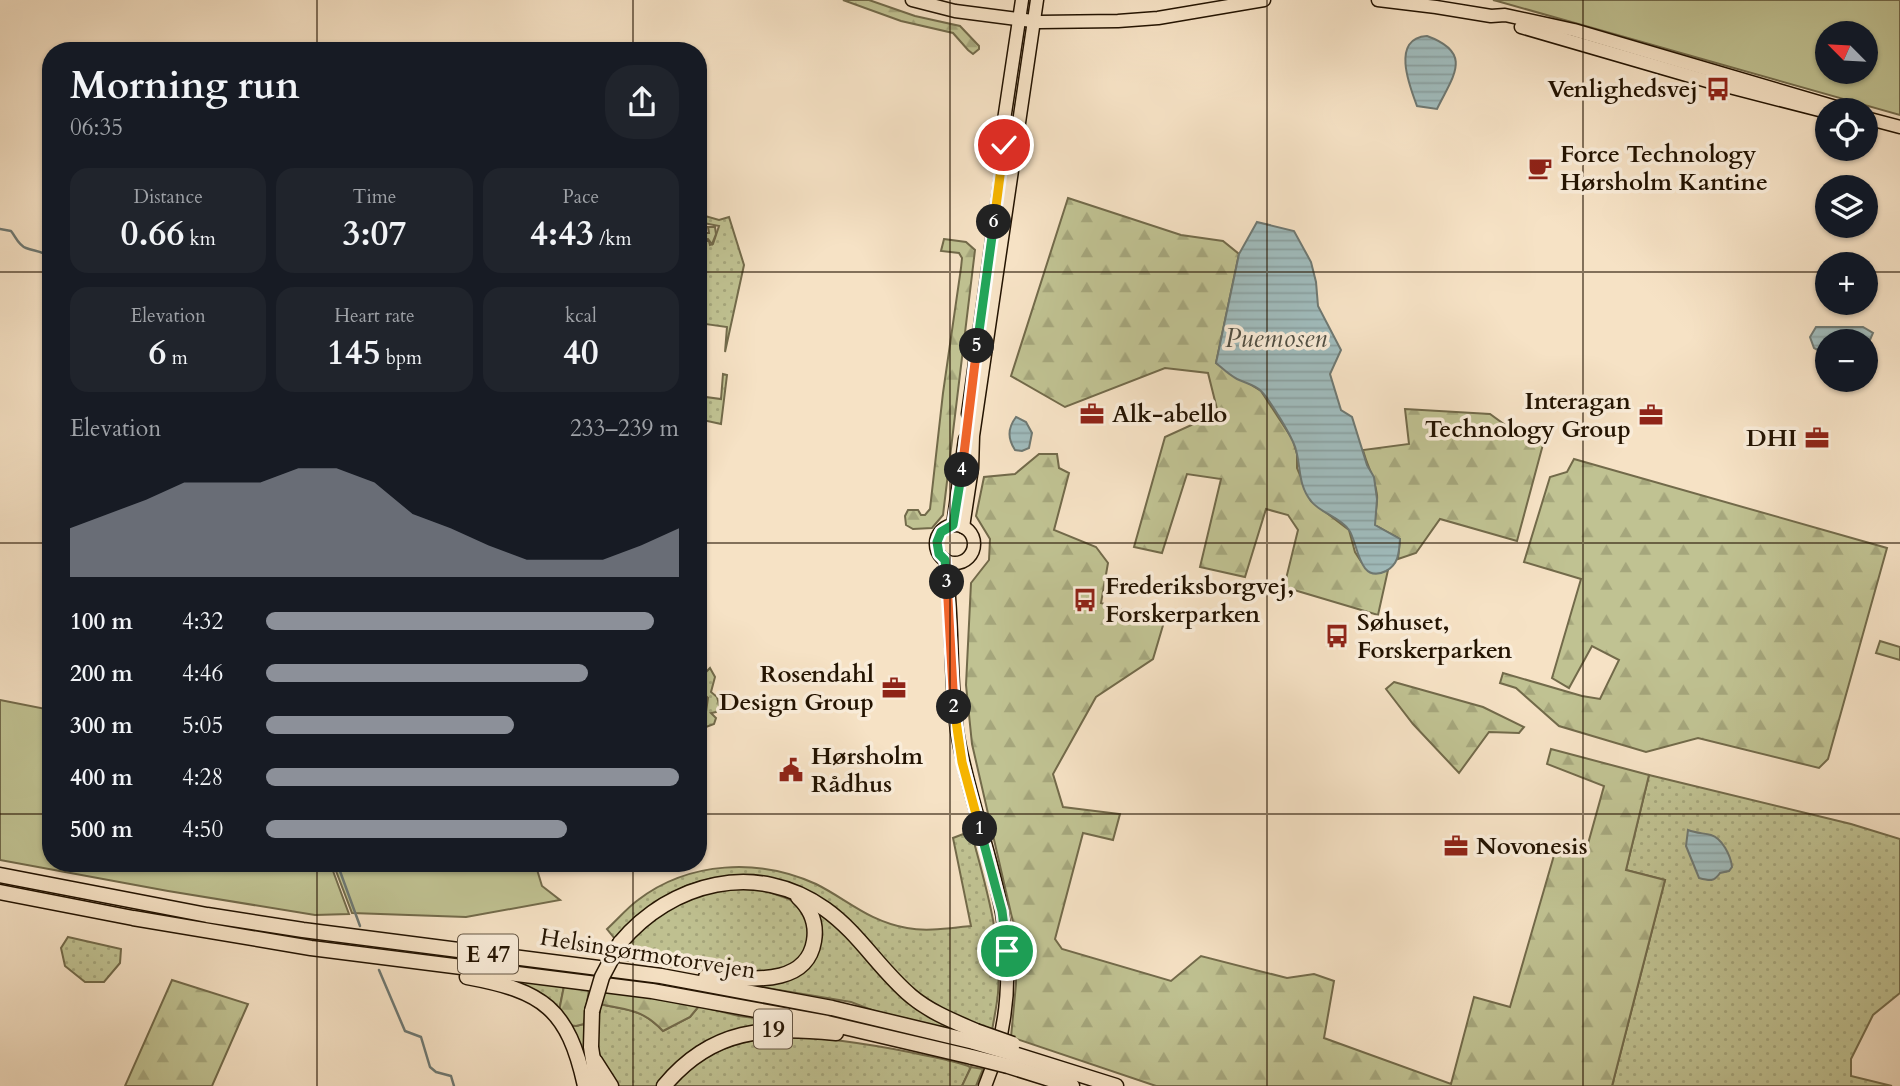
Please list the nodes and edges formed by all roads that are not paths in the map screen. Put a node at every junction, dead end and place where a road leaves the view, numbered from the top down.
1 (912, 0) edge
2 (1022, 0) edge
3 (1029, 0) edge
4 (1037, 0) edge
5 (1264, 0) edge
6 (1378, 0) edge
7 (1491, 16) junction
8 (1018, 19) junction
9 (1034, 21) junction
10 (1660, 67) junction
11 (1774, 88) junction
12 (1815, 101) edge
13 (1815, 108) edge
14 (1878, 121) edge
15 (1900, 127) edge
16 (1013, 162) junction
17 (958, 526) junction
18 (945, 560) junction
19 (961, 563) junction
20 (950, 627) junction
21 (0, 875) edge
22 (0, 892) edge
23 (794, 894) junction
24 (311, 948) junction
25 (662, 976) junction
26 (900, 1039) junction
27 (974, 1043) junction
28 (591, 1047) junction
29 (1011, 1054) junction
30 (585, 1086) edge
31 (597, 1086) edge
32 (611, 1086) edge
33 (664, 1086) edge
34 (985, 1086) edge
35 (1072, 1086) edge
36 (1116, 1086) edge

1 - 8 main road
2 - 8 main road
3 - 9 main road
4 - 9 main road
5 - 9 main road
6 - 7 main road
7 - 10 main road
7 - 11 main road
8 - 9 main road
8 - 16 main road
8 - 17 main road
9 - 16 main road
10 - 11 main road
10 - 13 main road
11 - 12 main road
14 - 15 main road
16 - 17 main road
17 - 18 main road
17 - 19 main road
18 - 19 main road
18 - 20 main road
19 - 20 main road
20 - 34 main road
21 - 25 highway, Helsingørmotorvejen / E 47
22 - 24 highway, Helsingørmotorvejen / E 47
23 - 25 highway
23 - 27 highway, 19
23 - 28 highway, 19, bridge
24 - 26 highway, Helsingørmotorvejen / E 47
24 - 30 highway
25 - 27 highway, Helsingørmotorvejen / E 47
26 - 27 highway, Helsingørmotorvejen / 19
26 - 33 highway, 19
27 - 29 highway, Helsingørmotorvejen / 19, bridge
27 - 29 highway, 19, bridge
28 - 31 highway, 19
28 - 32 highway
29 - 35 highway, Helsingørmotorvejen / 19
29 - 36 highway, Helsingørmotorvejen

